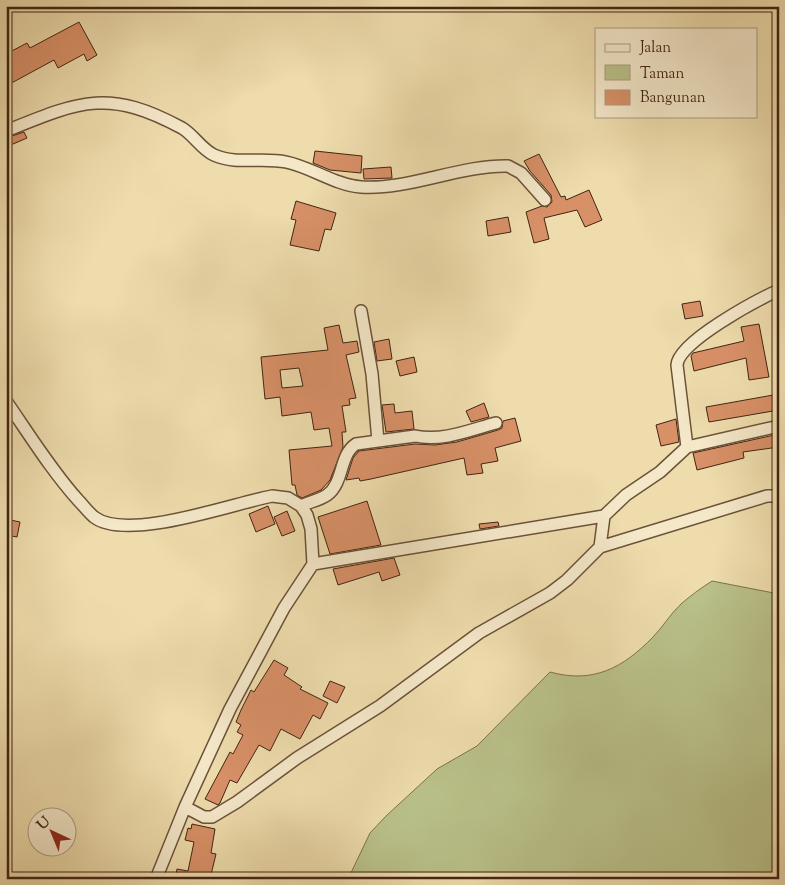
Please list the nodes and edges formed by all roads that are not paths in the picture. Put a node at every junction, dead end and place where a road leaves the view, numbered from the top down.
1 (6, 131) edge
2 (545, 200) dead end
3 (779, 290) edge
4 (361, 311) dead end
5 (6, 401) edge
6 (496, 423) dead end
7 (779, 426) edge
8 (378, 441) junction
9 (688, 447) junction
10 (779, 496) edge
11 (301, 506) junction
12 (604, 516) junction
13 (600, 547) junction
14 (312, 564) junction
15 (185, 807) junction
16 (156, 879) edge

1 - 2 street
3 - 9 street
4 - 8 street
5 - 11 street
6 - 8 street
7 - 9 street
8 - 11 street
9 - 12 street
10 - 13 street
11 - 14 street
12 - 13 street
12 - 14 street
13 - 15 street
14 - 15 street
15 - 16 street

